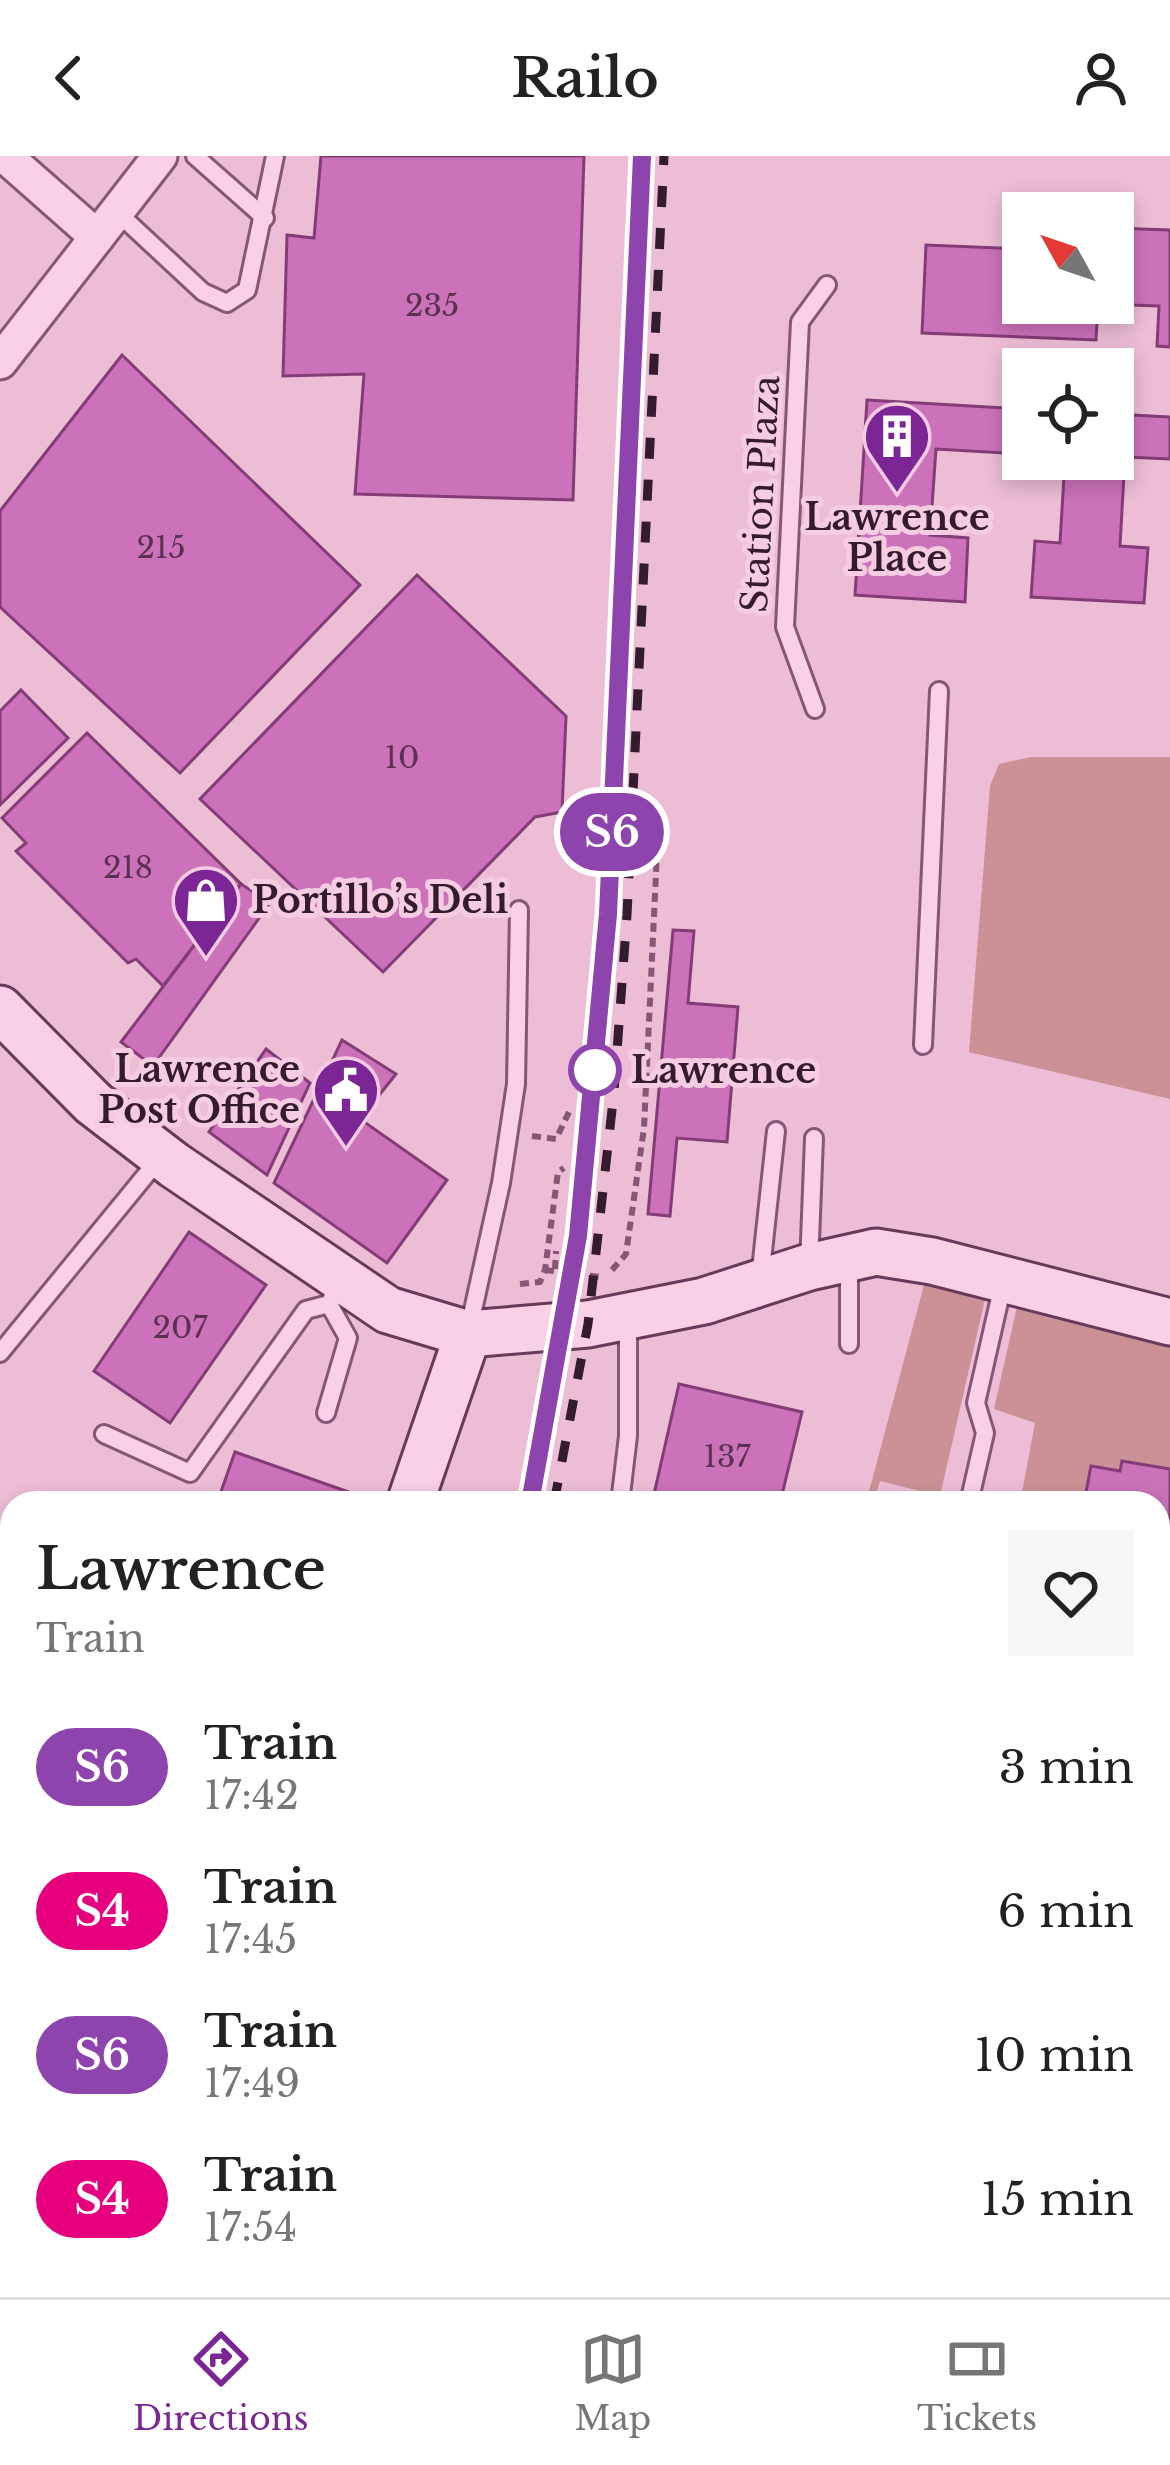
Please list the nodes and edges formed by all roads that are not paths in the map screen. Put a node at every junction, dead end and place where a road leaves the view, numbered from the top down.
1 (5, 156) edge
2 (160, 156) edge
3 (195, 156) edge
4 (274, 156) edge
5 (265, 218) junction
6 (107, 225) junction
7 (827, 285) dead end
8 (0, 362) edge
9 (939, 691) dead end
10 (815, 709) dead end
11 (519, 910) dead end
12 (0, 1009) edge
13 (923, 1045) dead end
14 (776, 1131) dead end
15 (814, 1138) dead end
16 (162, 1155) junction
17 (829, 1263) junction
18 (1005, 1279) junction
19 (759, 1283) junction
20 (617, 1287) junction
21 (336, 1291) junction
22 (1170, 1322) edge
23 (468, 1334) junction
24 (849, 1344) dead end
25 (0, 1353) edge
26 (326, 1413) dead end
27 (104, 1434) dead end
28 (414, 1491) edge
29 (621, 1491) edge
30 (972, 1491) edge

1 - 6 street
2 - 6 street
3 - 5 lane
4 - 5 lane
5 - 6 lane
6 - 8 street
7 - 10 lane, Station Plaza
9 - 13 lane
11 - 23 lane
12 - 16 street
14 - 19 lane
15 - 17 lane
16 - 21 street
16 - 25 lane
17 - 18 street
17 - 19 street
17 - 24 lane
18 - 22 street
18 - 30 lane
19 - 20 street
20 - 23 street
20 - 29 lane
21 - 23 street
21 - 26 lane
21 - 27 lane
23 - 28 street

